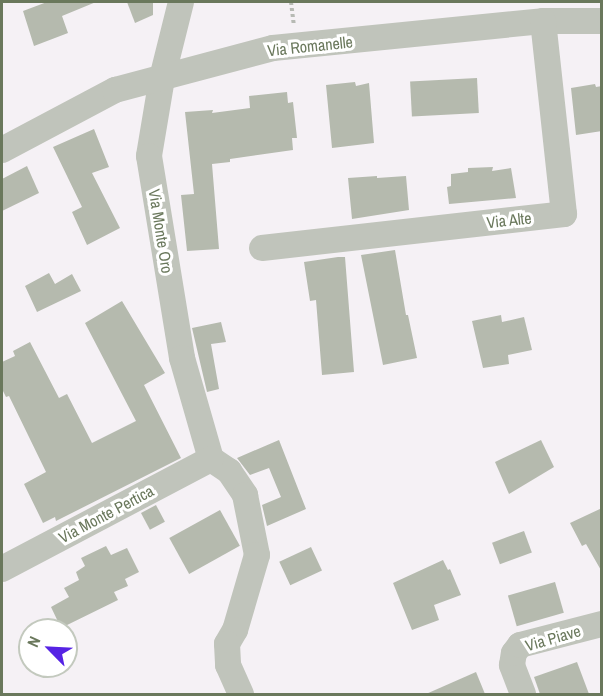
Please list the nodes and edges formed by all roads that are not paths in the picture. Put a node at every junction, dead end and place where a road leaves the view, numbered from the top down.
1 (181, 2) edge
2 (543, 21) junction
3 (602, 21) edge
4 (162, 78) junction
5 (2, 150) edge
6 (262, 248) dead end
7 (211, 459) junction
8 (2, 569) edge
9 (602, 624) edge
10 (241, 694) edge
11 (523, 694) edge

1 - 4 street, Via Monte Oro
2 - 3 street, Via Romanelle
2 - 4 street, Via Romanelle
2 - 6 street, Via Alte
4 - 5 street, Via Romanelle
4 - 7 street, Via Monte Oro
7 - 8 street, Via Monte Pertica
7 - 10 street
9 - 11 street, Via Piave

